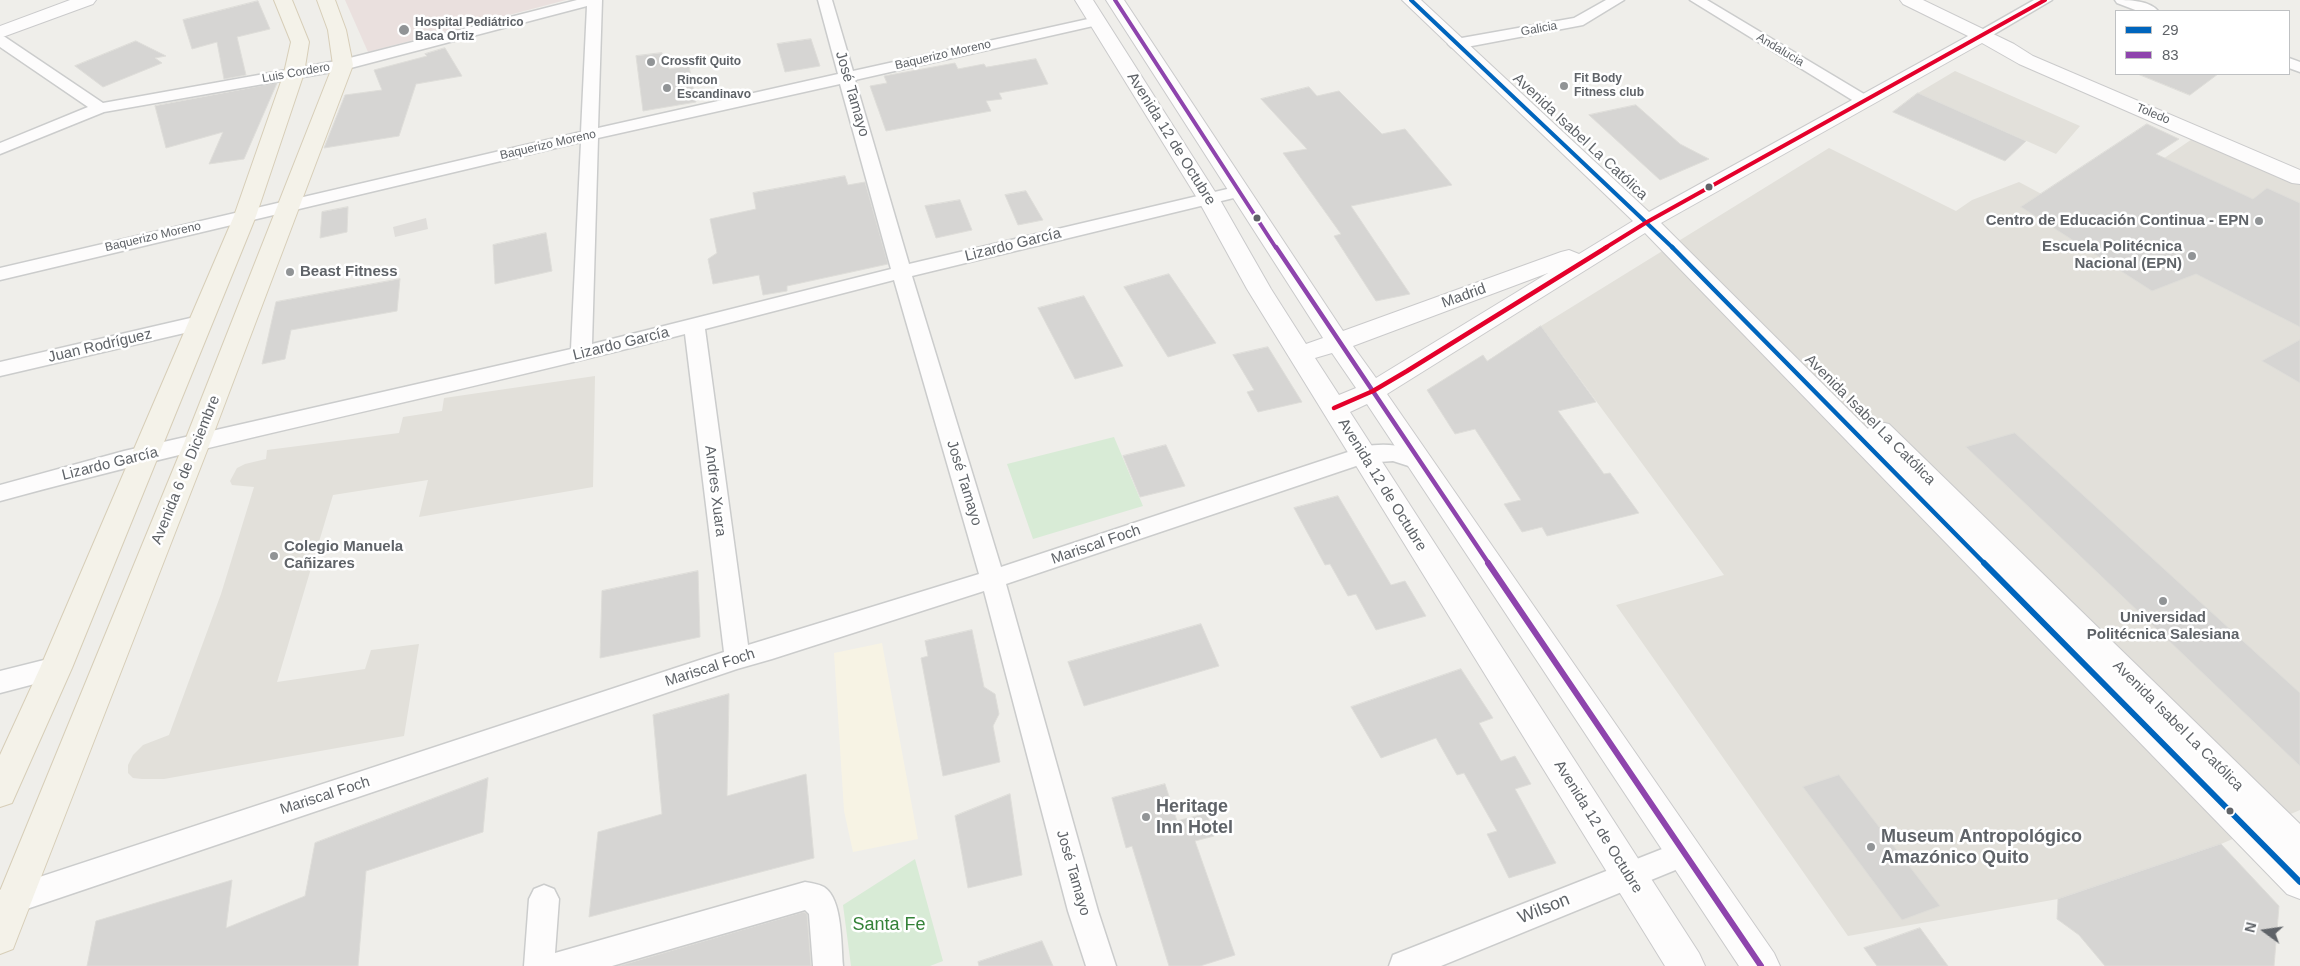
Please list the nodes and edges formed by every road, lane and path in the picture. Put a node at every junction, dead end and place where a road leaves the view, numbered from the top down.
1 (51, 0) edge
2 (87, 0) edge
3 (283, 0) edge
4 (326, 0) edge
5 (595, 0) edge
6 (825, 0) edge
7 (1084, 0) edge
8 (1115, 0) edge
9 (1411, 0) edge
10 (1432, 0) edge
11 (1617, 0) edge
12 (1697, 0) edge
13 (1909, 0) edge
14 (2045, 0) edge
15 (2122, 0) edge
16 (2148, 10) edge
17 (0, 19) edge
18 (1096, 21) junction
19 (0, 32) edge
20 (1980, 36) junction
21 (0, 40) edge
22 (1466, 42) junction
23 (2007, 48) junction
24 (343, 65) junction
25 (294, 73) junction
26 (847, 77) junction
27 (1864, 100) junction
28 (100, 108) junction
29 (591, 134) junction
30 (0, 149) edge
31 (2300, 168) edge
32 (2300, 178) edge
33 (1240, 191) junction
34 (1208, 198) junction
35 (288, 207) junction
36 (245, 216) junction
37 (1645, 224) junction
38 (902, 272) junction
39 (0, 274) edge
40 (199, 323) junction
41 (695, 324) junction
42 (1339, 342) junction
43 (581, 354) junction
44 (1300, 354) junction
45 (0, 369) edge
46 (1372, 391) junction
47 (1334, 408) junction
48 (197, 443) junction
49 (144, 455) junction
50 (1364, 455) junction
51 (1421, 462) junction
52 (0, 493) edge
53 (993, 579) junction
54 (736, 658) junction
55 (56, 668) junction
56 (0, 682) edge
57 (0, 792) edge
58 (2300, 847) edge
59 (1685, 853) junction
60 (1628, 875) junction
61 (2300, 882) edge
62 (544, 899) dead end
63 (7, 901) edge
64 (0, 936) edge
65 (539, 966) edge
66 (560, 966) edge
67 (828, 966) edge
68 (1100, 966) edge
69 (1404, 966) edge
70 (1686, 966) edge
71 (1761, 966) edge

1 - 17 street
2 - 19 street
3 - 25 main road
4 - 24 main road
5 - 24 street, Luis Cordero
5 - 29 street
6 - 26 street, José Tamayo
7 - 18 street, Avenida 12 de Octubre
8 - 33 street, Avenida 12 de Octubre
9 - 22 street, Avenida Isabel La Católica
10 - 22 street, Avenida Isabel La Católica
11 - 22 street, Galicia
12 - 27 street, Andalucia
13 - 20 street, Toledo
14 - 20 street, Madrid
15 - 16 street
18 - 26 street, Baquerizo Moreno
18 - 34 street, Avenida 12 de Octubre
20 - 23 street, Toledo
20 - 27 street, Madrid
21 - 28 street
22 - 37 street, Avenida Isabel La Católica
23 - 31 street, Toledo
23 - 32 street, Toledo
24 - 25 street, Luis Cordero
24 - 35 main road, Avenida 6 de Diciembre
25 - 28 street, Luis Cordero
25 - 36 main road
26 - 29 street, Baquerizo Moreno
26 - 38 street, José Tamayo
27 - 37 street, Madrid
28 - 30 street, Luis Cordero
29 - 35 street, Baquerizo Moreno
29 - 43 street
33 - 34 street, Lizardo García
33 - 42 street, Avenida 12 de Octubre
34 - 38 street, Lizardo García
34 - 44 street, Avenida 12 de Octubre
35 - 36 street, Baquerizo Moreno
35 - 48 main road, Avenida 6 de Diciembre
36 - 39 street, Baquerizo Moreno
36 - 40 main road
37 - 42 street, Madrid
37 - 46 street, Madrid
37 - 58 street, Avenida Isabel La Católica
37 - 61 street, Avenida Isabel La Católica
38 - 41 street, Lizardo García
38 - 53 street, José Tamayo
40 - 45 street, Juan Rodríguez
40 - 49 main road
41 - 43 street, Lizardo García
41 - 54 street, Andres Xuara
42 - 44 street, Madrid
42 - 46 street, Avenida 12 de Octubre
43 - 48 street, Lizardo García
44 - 47 street, Avenida 12 de Octubre
46 - 47 street, Madrid
46 - 51 street, Avenida 12 de Octubre
47 - 50 street, Avenida 12 de Octubre
48 - 49 street, Lizardo García
48 - 63 main road, Avenida 6 de Diciembre
49 - 52 street, Lizardo García
49 - 55 main road
50 - 51 street, Mariscal Foch
50 - 53 street, Mariscal Foch
50 - 60 street, Avenida 12 de Octubre
51 - 59 street, Avenida 12 de Octubre
53 - 54 street, Mariscal Foch
53 - 68 street, José Tamayo
54 - 63 street, Mariscal Foch
55 - 56 street
55 - 57 main road
59 - 60 street, Wilson
59 - 71 street, Avenida 12 de Octubre
60 - 69 street, Wilson
60 - 70 street, Avenida 12 de Octubre
62 - 65 street
63 - 64 main road, Avenida 6 de Diciembre
66 - 67 street

